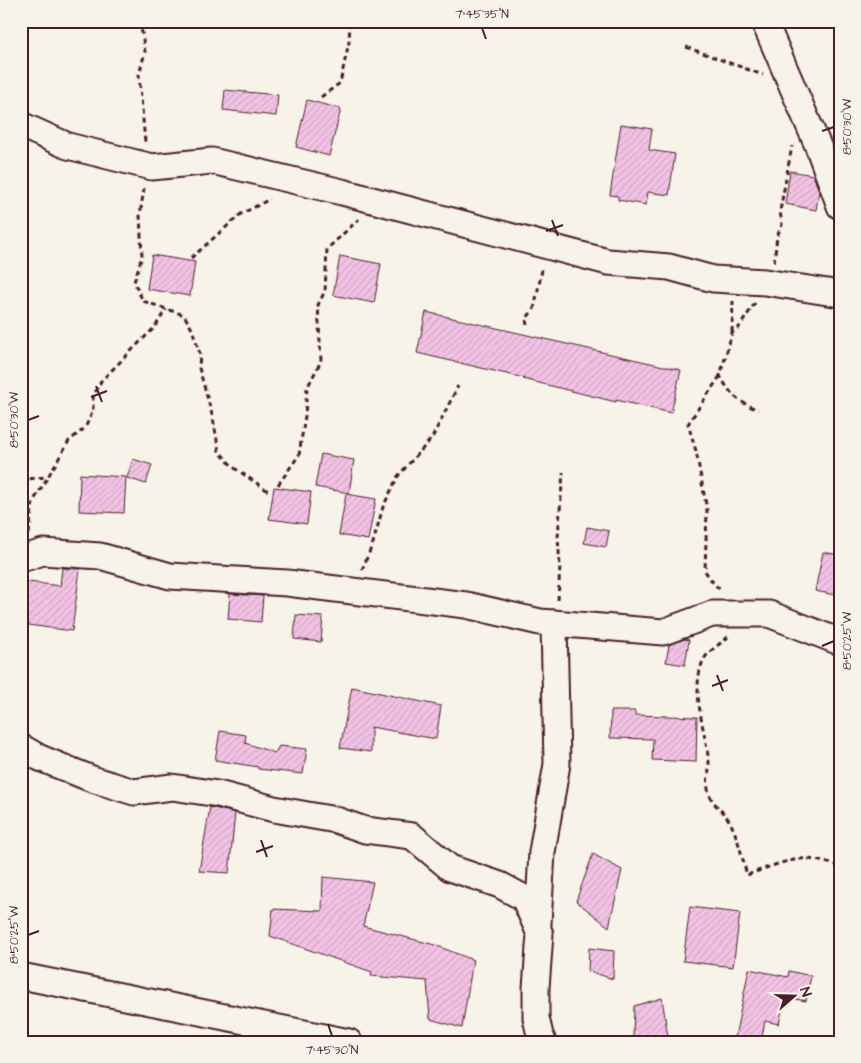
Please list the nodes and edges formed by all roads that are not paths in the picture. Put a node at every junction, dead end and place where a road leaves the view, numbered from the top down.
1 (764, 21) edge
2 (21, 125) edge
3 (840, 206) edge
4 (840, 294) edge
5 (23, 558) edge
6 (554, 623) junction
7 (840, 642) edge
8 (21, 747) edge
9 (538, 927) junction
10 (21, 976) edge
11 (349, 1042) edge
12 (544, 1042) edge

1 - 3 street
2 - 4 street
5 - 6 street
6 - 7 street
6 - 9 street
8 - 9 street
9 - 12 street
10 - 11 street

